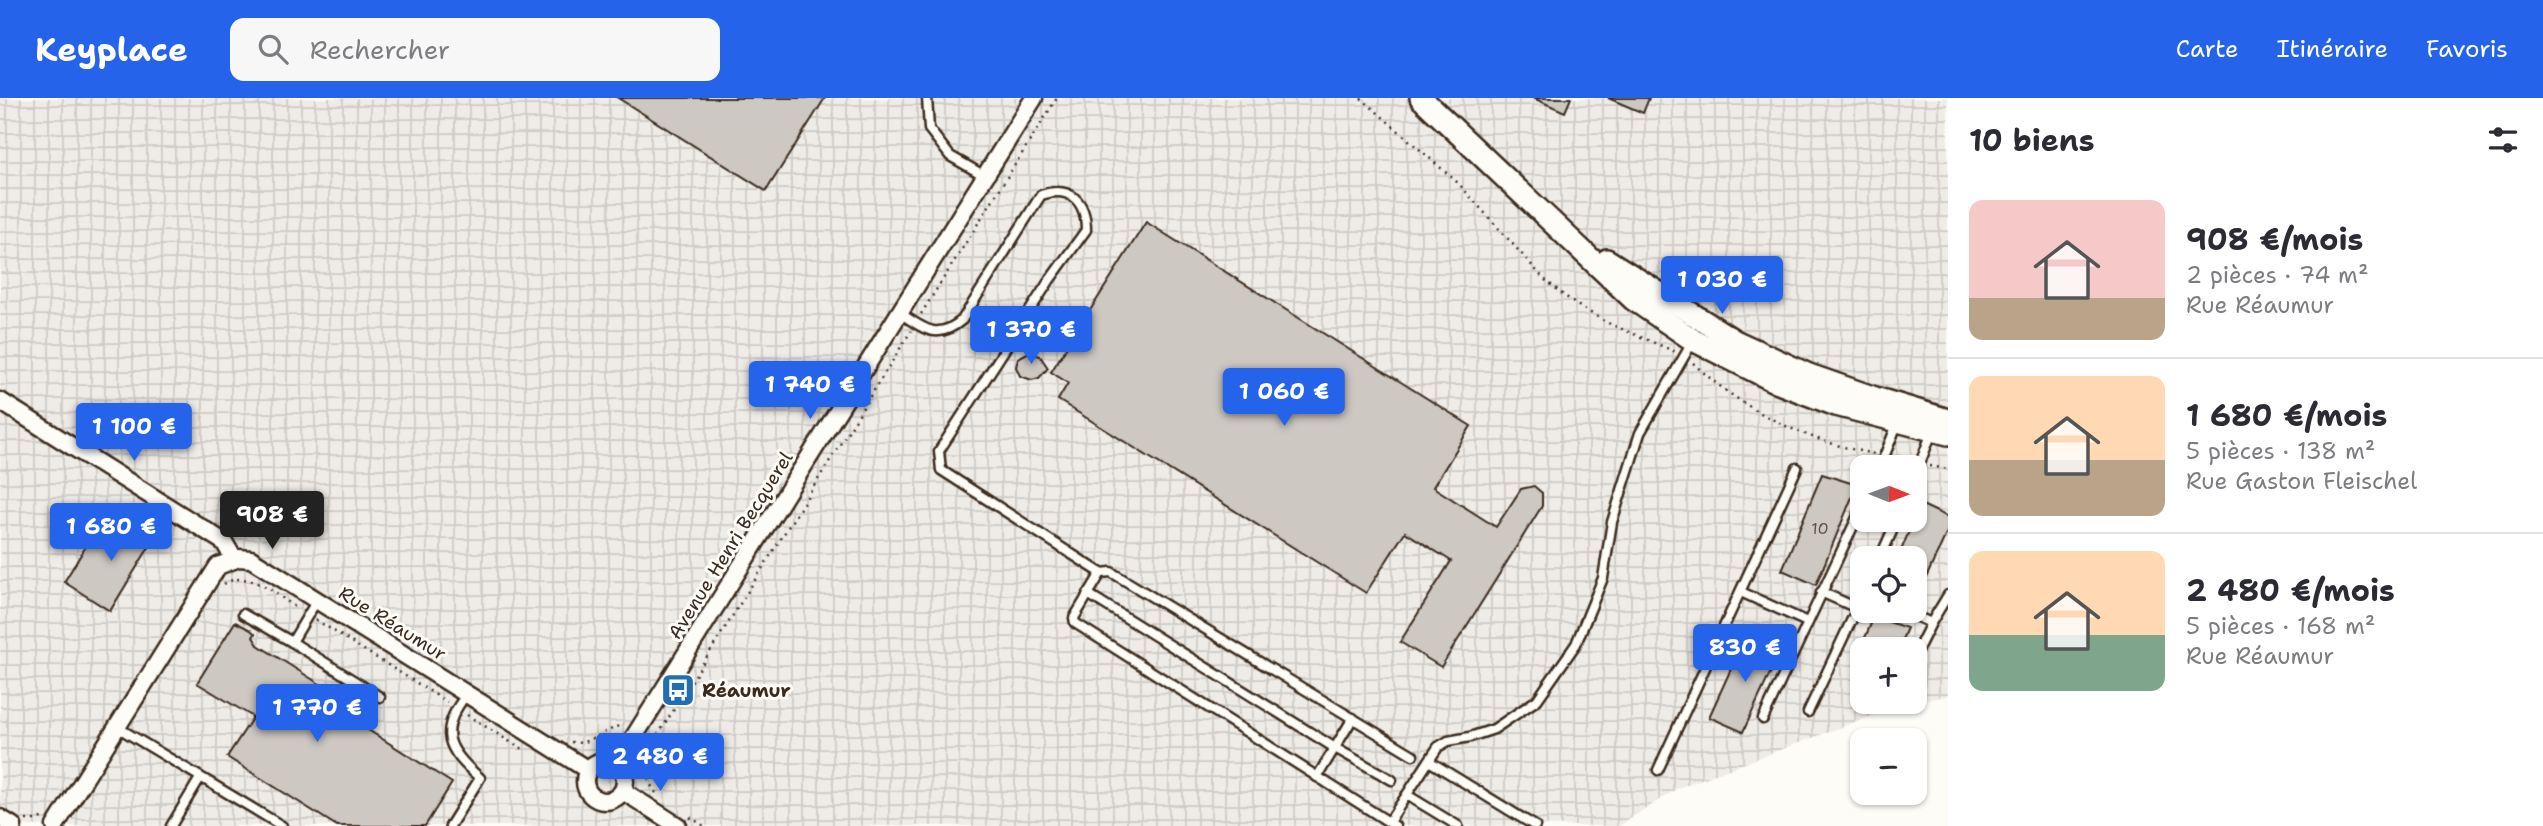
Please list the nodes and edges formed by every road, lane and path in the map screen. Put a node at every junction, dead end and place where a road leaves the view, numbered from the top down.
1 (928, 98) edge
2 (1034, 98) edge
3 (1057, 98) edge
4 (1421, 98) edge
5 (985, 176) junction
6 (900, 313) junction
7 (915, 323) junction
8 (1698, 332) junction
9 (0, 401) edge
10 (1898, 422) junction
11 (1943, 428) edge
12 (1885, 455) edge
13 (1927, 456) edge
14 (1797, 468) dead end
15 (1850, 532) edge
16 (234, 559) junction
17 (1101, 573) junction
18 (222, 586) dead end
19 (1741, 592) junction
20 (1821, 592) junction
21 (1088, 594) junction
22 (1948, 595) edge
23 (317, 600) junction
24 (1850, 605) edge
25 (243, 614) dead end
26 (308, 615) junction
27 (1927, 621) edge
28 (1807, 622) junction
29 (1850, 623) edge
30 (1931, 623) junction
31 (1924, 637) edge
32 (292, 642) junction
33 (467, 694) junction
34 (380, 697) dead end
35 (456, 708) junction
36 (652, 710) junction
37 (1808, 712) dead end
38 (1353, 718) junction
39 (1763, 719) dead end
40 (667, 720) junction
41 (623, 724) dead end
42 (117, 727) junction
43 (533, 735) junction
44 (570, 741) dead end
45 (1335, 748) junction
46 (1413, 755) dead end
47 (1429, 761) junction
48 (617, 764) junction
49 (588, 770) junction
50 (1658, 770) dead end
51 (1317, 777) junction
52 (200, 778) junction
53 (1392, 780) dead end
54 (623, 792) junction
55 (1407, 795) junction
56 (659, 797) dead end
57 (0, 818) edge
58 (680, 819) edge
59 (58, 820) edge
60 (16, 821) edge
61 (1392, 824) edge
62 (171, 826) edge
63 (282, 826) edge
64 (450, 826) edge
65 (705, 826) edge
66 (1458, 826) edge
67 (1535, 826) edge

1 - 5 lane
2 - 5 street, Avenue Henri Becquerel
3 - 7 path
4 - 8 street
5 - 6 street, Avenue Henri Becquerel
6 - 7 lane
6 - 36 street, Avenue Henri Becquerel
7 - 17 lane
7 - 40 path
8 - 10 street
8 - 11 street
8 - 47 lane
9 - 16 street
10 - 11 street
10 - 12 lane
11 - 13 lane
14 - 19 lane
15 - 20 lane
16 - 23 street, Rue Réaumur
16 - 42 street
17 - 21 lane
17 - 38 lane
18 - 26 path
19 - 28 lane
19 - 50 lane
20 - 24 lane
20 - 28 lane
21 - 45 lane
21 - 51 lane
22 - 30 lane
23 - 26 lane
23 - 33 street, Rue Réaumur
25 - 32 lane
26 - 32 lane
26 - 35 path
27 - 30 lane
28 - 39 lane
29 - 37 lane
30 - 31 lane
32 - 34 lane
33 - 35 lane
33 - 43 street, Rue Réaumur
35 - 43 path
35 - 64 lane
36 - 40 path
36 - 48 street, Avenue Henri Becquerel
38 - 45 lane
38 - 46 lane
40 - 56 path
41 - 44 path
42 - 52 lane
42 - 59 street
43 - 49 street, Rue Réaumur
45 - 51 lane
45 - 53 lane
47 - 55 lane
47 - 67 lane
48 - 49 street
48 - 54 street
49 - 54 street
51 - 61 lane
52 - 62 lane
52 - 63 lane
54 - 58 street
55 - 61 lane
55 - 66 lane
57 - 60 street
58 - 65 path
59 - 60 path

